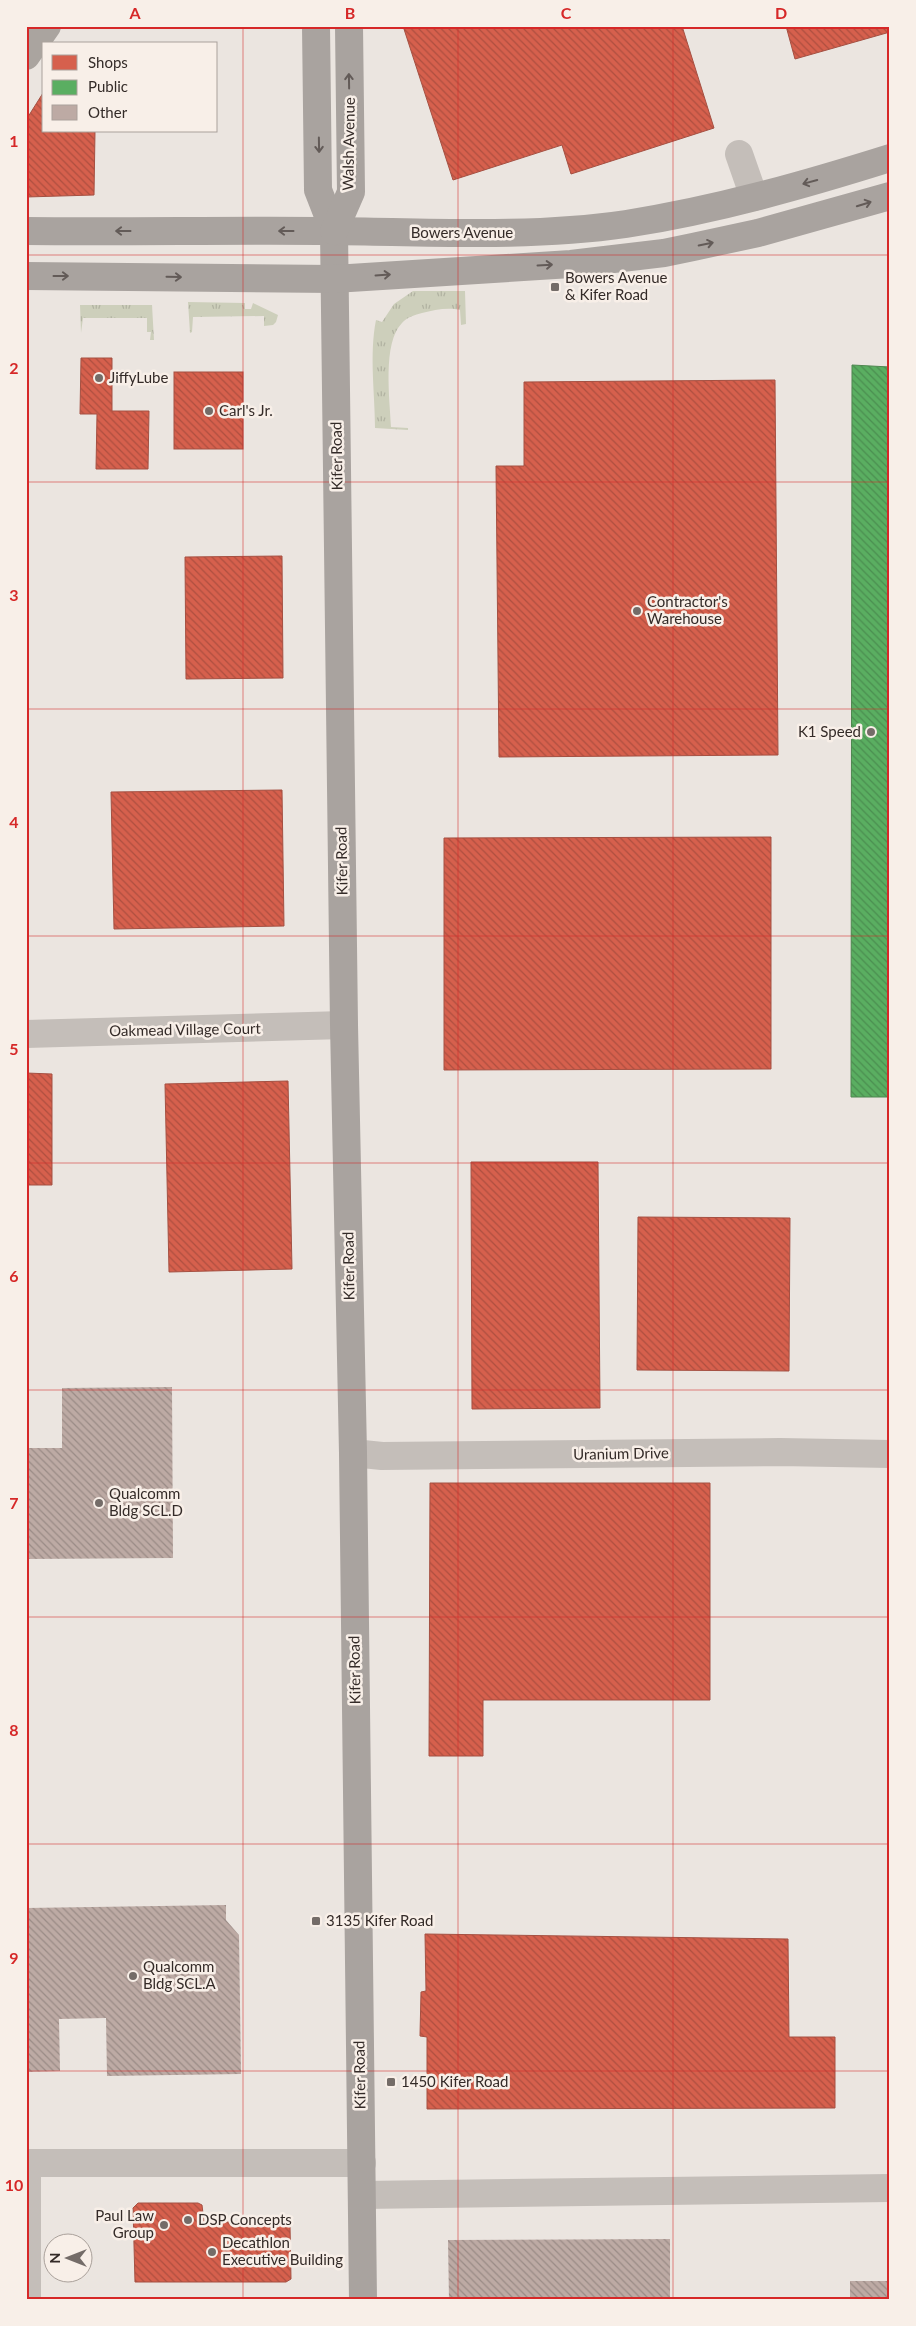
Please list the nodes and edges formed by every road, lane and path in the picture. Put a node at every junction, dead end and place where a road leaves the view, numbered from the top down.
1 (47, 26) edge
2 (316, 26) edge
3 (349, 26) edge
4 (26, 56) edge
5 (739, 154) dead end
6 (890, 158) edge
7 (890, 196) edge
8 (754, 197) junction
9 (26, 231) edge
10 (334, 231) junction
11 (26, 276) edge
12 (334, 278) junction
13 (344, 1025) junction
14 (26, 1034) edge
15 (352, 1453) junction
16 (890, 1454) edge
17 (362, 2163) junction
18 (890, 2188) edge
19 (362, 2195) junction
20 (27, 2300) edge
21 (363, 2300) edge

1 - 4 highway
2 -> 10 main road, Walsh Avenue
10 -> 3 main road, Walsh Avenue
5 - 8 street
6 -> 8 main road, Bowers Avenue
12 -> 7 main road
8 - 10 main road, Bowers Avenue
10 -> 9 main road, Bowers Avenue
10 - 12 main road, Kifer Road
11 -> 12 main road
12 - 13 main road, Kifer Road
13 - 14 street, Oakmead Village Court
13 - 15 main road, Kifer Road
15 - 16 street, Uranium Drive
15 - 17 main road, Kifer Road
17 - 19 main road, Kifer Road
17 - 20 street
18 - 19 street
19 - 21 main road, Kifer Road

